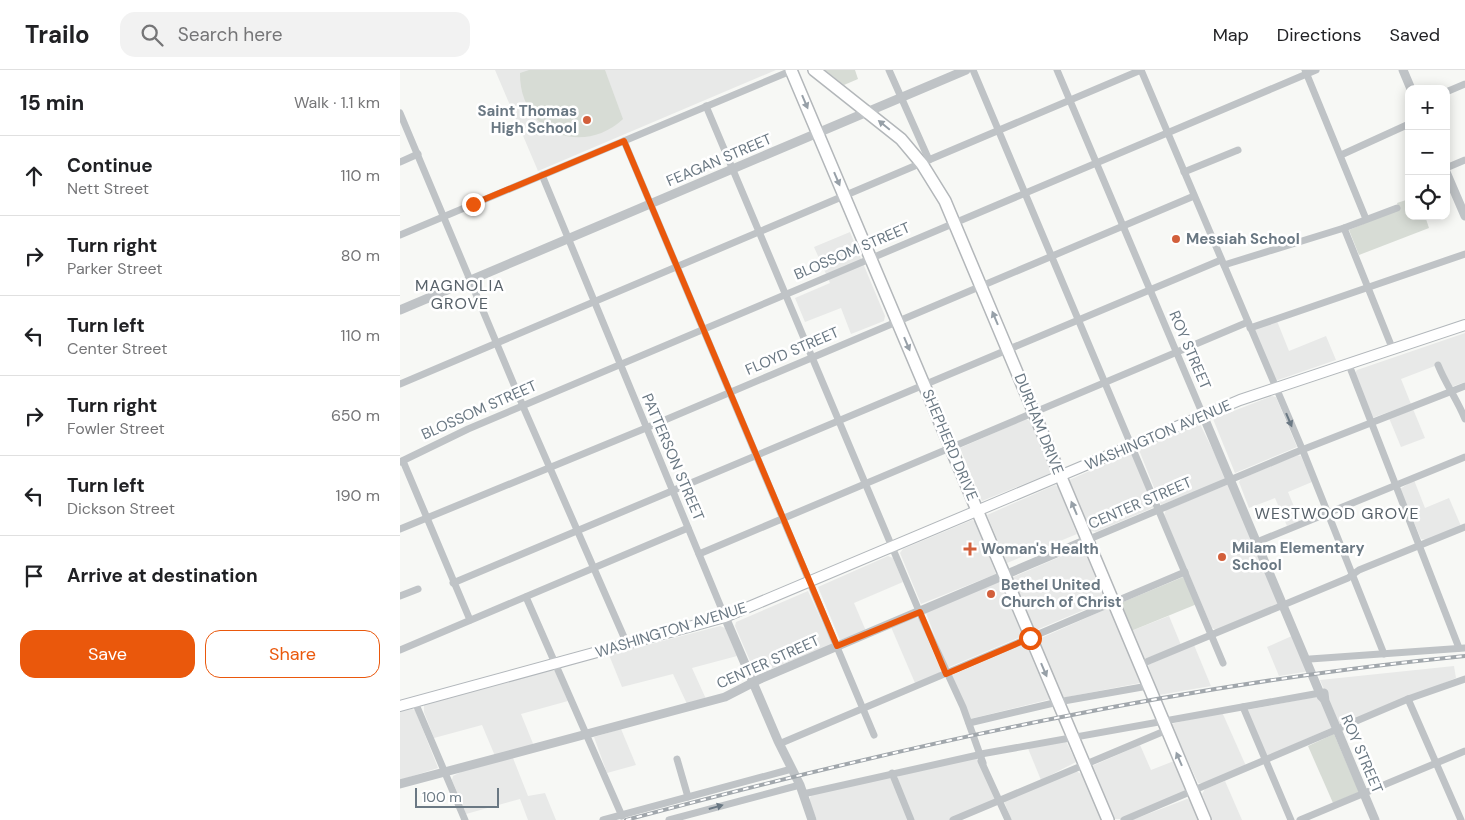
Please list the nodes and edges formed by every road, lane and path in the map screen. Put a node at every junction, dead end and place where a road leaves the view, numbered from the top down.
1 (792, 70) edge
2 (814, 70) edge
3 (889, 70) edge
4 (966, 70) edge
5 (973, 70) edge
6 (1057, 70) edge
7 (1141, 70) edge
8 (1316, 70) edge
9 (1403, 70) edge
10 (1306, 72) edge
11 (1465, 84) edge
12 (1409, 85) edge
13 (1450, 90) edge
14 (901, 97) junction
15 (1070, 100) junction
16 (706, 106) junction
17 (868, 112) junction
18 (400, 113) edge
19 (1405, 126) edge
20 (914, 128) junction
21 (998, 130) junction
22 (1167, 132) junction
23 (818, 134) junction
24 (901, 139) junction
25 (624, 141) junction
26 (1238, 150) dead end
27 (418, 154) junction
28 (1341, 155) junction
29 (1465, 160) edge
30 (400, 162) edge
31 (926, 162) junction
32 (1096, 163) junction
33 (1450, 166) edge
34 (733, 169) junction
35 (1184, 172) junction
36 (542, 175) junction
37 (1447, 175) edge
38 (1025, 193) junction
39 (845, 196) junction
40 (1194, 196) junction
41 (650, 204) junction
42 (1397, 208) dead end
43 (444, 216) junction
44 (1465, 216) edge
45 (1366, 219) junction
46 (954, 223) junction
47 (1123, 226) junction
48 (1344, 228) junction
49 (761, 232) junction
50 (400, 236) edge
51 (567, 239) junction
52 (1465, 254) edge
53 (1052, 256) junction
54 (871, 258) junction
55 (1222, 262) junction
56 (678, 267) junction
57 (470, 280) junction
58 (981, 287) junction
59 (1369, 288) junction
60 (1150, 289) junction
61 (786, 294) junction
62 (594, 303) junction
63 (400, 310) edge
64 (1078, 319) junction
65 (898, 322) junction
66 (1249, 325) junction
67 (1465, 326) edge
68 (703, 329) junction
69 (497, 343) junction
70 (1008, 349) junction
71 (1393, 350) junction
72 (1176, 352) junction
73 (813, 357) junction
74 (619, 365) junction
75 (1349, 365) junction
76 (1438, 365) dead end
77 (1105, 382) junction
78 (400, 384) edge
79 (924, 384) junction
80 (1465, 386) edge
81 (1276, 389) junction
82 (1451, 391) junction
83 (730, 392) junction
84 (523, 405) junction
85 (1033, 412) junction
86 (1203, 415) junction
87 (1465, 420) edge
88 (840, 421) junction
89 (1372, 423) junction
90 (646, 428) junction
91 (1132, 446) junction
92 (951, 447) junction
93 (1303, 451) junction
94 (756, 455) junction
95 (1465, 457) edge
96 (401, 462) edge
97 (550, 467) junction
98 (1060, 477) junction
99 (1230, 480) junction
100 (866, 483) junction
101 (1397, 485) junction
102 (672, 490) junction
103 (1159, 510) junction
104 (978, 511) junction
105 (1328, 513) junction
106 (783, 518) junction
107 (427, 519) junction
108 (1465, 527) edge
109 (688, 528) junction
110 (400, 529) edge
111 (577, 530) junction
112 (1087, 540) junction
113 (1257, 542) junction
114 (1419, 545) junction
115 (892, 546) junction
116 (699, 554) junction
117 (593, 568) junction
118 (1185, 572) junction
119 (1353, 574) junction
120 (1004, 575) junction
121 (810, 582) junction
122 (454, 583) junction
123 (418, 589) dead end
124 (400, 596) edge
125 (526, 596) junction
126 (1113, 602) junction
127 (1284, 605) junction
128 (920, 612) junction
129 (725, 617) junction
130 (470, 620) junction
131 (1212, 635) junction
132 (1030, 638) junction
133 (1299, 639) junction
134 (627, 644) junction
135 (837, 646) junction
136 (1462, 648) edge
137 (400, 650) edge
138 (1384, 654) junction
139 (1310, 659) junction
140 (1223, 663) dead end
141 (556, 664) junction
142 (1139, 665) junction
143 (946, 674) junction
144 (1465, 679) edge
145 (753, 684) junction
146 (1148, 686) junction
147 (1322, 696) junction
148 (1408, 699) junction
149 (415, 702) junction
150 (1058, 702) junction
151 (960, 705) junction
152 (400, 706) edge
153 (1243, 707) junction
154 (863, 709) junction
155 (969, 723) junction
156 (1165, 725) junction
157 (1337, 729) junction
158 (874, 734) dead end
159 (586, 735) junction
160 (1072, 736) junction
161 (780, 746) junction
162 (1465, 750) edge
163 (979, 754) junction
164 (677, 759) dead end
165 (1266, 760) junction
166 (1437, 762) junction
167 (1084, 765) junction
168 (788, 770) junction
169 (445, 772) junction
170 (892, 773) junction
171 (400, 784) edge
172 (796, 786) junction
173 (1193, 791) junction
174 (1363, 793) junction
175 (803, 794) junction
176 (688, 797) junction
177 (1000, 800) junction
178 (808, 809) junction
179 (622, 815) junction
180 (465, 820) edge
181 (603, 820) edge
182 (669, 820) edge
183 (812, 820) edge
184 (910, 820) edge
185 (953, 820) edge
186 (1008, 820) edge
187 (1108, 820) edge
188 (1124, 820) edge
189 (1205, 820) edge
190 (1291, 820) edge
191 (1300, 820) edge
192 (1375, 820) edge
193 (1461, 820) edge

1 - 16 street
1 -> 23 main road, SHEPHERD DRIVE
2 - 17 main road, DURHAM DRIVE
3 - 14 street
4 - 14 street, FEAGAN STREET
5 - 21 street
6 - 15 street, ROY STREET
7 - 15 street
7 - 22 street
8 - 10 street, BLOSSOM STREET
9 - 12 street
10 - 22 street, BLOSSOM STREET
10 - 28 street
11 - 13 street
14 - 17 street, FEAGAN STREET
14 - 20 street
15 - 21 street
15 - 32 street, ROY STREET
16 - 25 street
16 - 34 street
17 - 23 street, FEAGAN STREET
24 -> 17 main road, DURHAM DRIVE
18 - 27 street
19 - 28 street
20 - 24 street
20 - 31 street
21 - 31 street
21 - 38 street
22 - 32 street, BLOSSOM STREET
22 - 35 street
23 - 34 street, FEAGAN STREET
23 -> 39 main road, SHEPHERD DRIVE
24 - 31 main road, DURHAM DRIVE
25 - 36 street
25 - 41 street
26 - 35 street
27 - 30 street
27 - 43 street
28 - 45 street
29 - 33 street
31 - 39 street
31 - 46 main road, DURHAM DRIVE
32 - 38 street, BLOSSOM STREET
32 - 47 street, ROY STREET
34 - 41 street, FEAGAN STREET
34 - 49 street
35 - 40 street
36 - 43 street
36 - 51 street, PATTERSON STREET
37 - 44 street
38 - 46 street, BLOSSOM STREET
38 - 53 street
39 - 49 street
39 - 54 main road, SHEPHERD DRIVE
40 - 47 street, FLOYD STREET
40 - 55 street
41 - 51 street, FEAGAN STREET
41 - 56 street
42 - 45 street
43 - 50 street
43 - 57 street
45 - 48 street
46 - 54 street, BLOSSOM STREET
46 - 58 main road, DURHAM DRIVE
47 - 53 street, FLOYD STREET
47 - 60 street, ROY STREET
48 - 55 street
48 - 59 street
49 - 56 street
49 - 61 street
51 - 57 street, FEAGAN STREET
51 - 62 street, PATTERSON STREET
52 - 59 street
53 - 58 street, FLOYD STREET
53 - 64 street
54 - 61 street, BLOSSOM STREET
54 - 65 main road, SHEPHERD DRIVE
55 - 60 street
55 - 66 street
56 - 62 street
56 - 68 street
57 - 63 street, FEAGAN STREET
57 - 69 street
58 - 65 street, FLOYD STREET
70 -> 58 main road, DURHAM DRIVE
59 - 66 street
59 - 71 street
60 - 64 street
60 - 72 street, ROY STREET
61 - 68 street, BLOSSOM STREET
61 - 73 street
62 - 69 street
62 - 74 street, PATTERSON STREET
64 - 70 street
64 - 77 street
65 - 73 street, FLOYD STREET
65 -> 79 main road, SHEPHERD DRIVE
66 - 72 street
66 - 81 street
67 - 71 main road, WASHINGTON AVENUE
68 - 74 street, BLOSSOM STREET
68 - 83 street
69 - 78 street
69 - 84 street
70 - 79 street
70 - 85 main road, DURHAM DRIVE
71 - 75 main road, WASHINGTON AVENUE
72 - 77 street
72 - 86 street, ROY STREET
73 - 83 street, FLOYD STREET
73 - 88 street
74 - 84 street, BLOSSOM STREET
74 - 90 street, PATTERSON STREET
75 - 81 main road, WASHINGTON AVENUE
75 - 89 street
76 - 82 street
77 - 85 street
77 - 91 street
79 - 88 street
79 - 92 main road, SHEPHERD DRIVE
80 - 82 street, CENTER STREET
81 - 86 main road, WASHINGTON AVENUE
81 -> 93 street
82 - 87 street
82 - 89 street, CENTER STREET
83 - 90 street, FLOYD STREET
83 - 94 street
84 - 96 street, BLOSSOM STREET
84 - 97 street
85 - 92 street
85 - 98 main road, DURHAM DRIVE
86 - 91 main road, WASHINGTON AVENUE
86 - 99 street, ROY STREET
88 - 94 street
88 - 100 street
89 - 93 street, CENTER STREET
89 - 101 street
90 - 97 street, FLOYD STREET
90 - 102 street, PATTERSON STREET
91 - 98 main road, WASHINGTON AVENUE
91 - 103 street
92 - 100 street
92 - 104 main road, SHEPHERD DRIVE
93 - 99 street, CENTER STREET
93 - 105 street
94 - 102 street
94 - 106 street
95 - 101 street
96 - 107 street
97 - 107 street, FLOYD STREET
97 - 111 street
98 - 104 main road, WASHINGTON AVENUE
112 -> 98 main road, DURHAM DRIVE
99 - 103 street, CENTER STREET
99 - 113 street, ROY STREET
100 - 106 street
100 - 115 street
101 - 105 street
101 - 114 street
102 - 109 street, PATTERSON STREET
102 - 111 street
103 - 112 street, CENTER STREET
103 - 118 street
104 - 115 main road, WASHINGTON AVENUE
104 - 120 main road, SHEPHERD DRIVE
105 - 113 street
105 - 119 street
106 - 116 street
106 - 121 street
107 - 110 street, FLOYD STREET
107 - 122 street
108 - 114 street
109 - 116 street, PATTERSON STREET
109 - 117 street
111 - 117 street
111 - 122 street
112 - 120 street, CENTER STREET
112 - 126 main road, DURHAM DRIVE
113 - 127 street, ROY STREET
114 - 119 street
114 - 136 street
115 - 121 main road, WASHINGTON AVENUE
115 - 128 street
116 - 129 street, PATTERSON STREET
117 - 125 street
117 - 134 street
118 - 126 street
118 - 131 street
119 - 127 street
119 - 138 street
120 - 128 street, CENTER STREET
120 - 132 main road, SHEPHERD DRIVE
121 - 129 main road, WASHINGTON AVENUE
121 - 135 street
122 - 130 street
123 - 124 street
125 - 130 street
125 - 141 street
126 - 132 street
126 - 142 main road, DURHAM DRIVE
127 - 131 street
127 - 133 street, ROY STREET
128 - 135 street, CENTER STREET
128 - 143 street
129 - 134 main road, WASHINGTON AVENUE
129 - 145 street, PATTERSON STREET
130 - 137 street
131 - 140 street
131 - 142 street
132 - 143 street
132 -> 150 main road, SHEPHERD DRIVE
133 - 139 street, ROY STREET
133 - 147 street, ROY STREET
134 - 141 main road, WASHINGTON AVENUE
135 - 145 street, CENTER STREET
135 - 154 street
136 - 138 street
138 - 139 street
139 - 147 street, ROY STREET
141 - 149 main road, WASHINGTON AVENUE
141 - 159 street
142 - 146 main road, DURHAM DRIVE
143 - 151 street
143 - 154 street
144 - 148 street
145 - 159 street, CENTER STREET
145 - 161 street, PATTERSON STREET
146 - 150 street
146 - 156 main road, DURHAM DRIVE
147 - 153 street
147 - 157 street, ROY STREET
148 - 157 street
148 - 166 street
149 - 152 main road, WASHINGTON AVENUE
149 - 169 street
150 - 155 street
150 - 160 main road, SHEPHERD DRIVE
151 - 155 street
151 - 163 street
153 - 156 street
153 - 165 street
154 - 158 street
154 - 161 street
155 - 163 street
156 - 160 street
156 - 167 street
173 -> 156 main road, DURHAM DRIVE
157 - 165 street
157 - 174 street, ROY STREET
159 - 169 street, CENTER STREET
159 - 179 street
160 - 163 street
160 - 167 main road, SHEPHERD DRIVE
161 - 168 street, PATTERSON STREET
161 - 175 street, PATTERSON STREET
162 - 166 street
163 - 170 street
163 - 177 street
164 - 176 street
165 - 173 street
165 - 190 street
166 - 174 street
166 - 193 street
167 - 177 street
167 - 187 main road, SHEPHERD DRIVE
168 - 172 street, PATTERSON STREET
168 - 176 street
169 - 171 street, CENTER STREET
169 - 180 street
170 - 175 street
170 - 184 street
172 - 178 street, PATTERSON STREET
182 -> 172 street
173 - 188 street
173 - 189 main road, DURHAM DRIVE
174 - 191 street
174 - 192 street, ROY STREET
175 - 178 street, PATTERSON STREET
176 - 179 street
177 - 185 street
177 - 186 street
178 - 183 street, PATTERSON STREET
179 - 181 street

